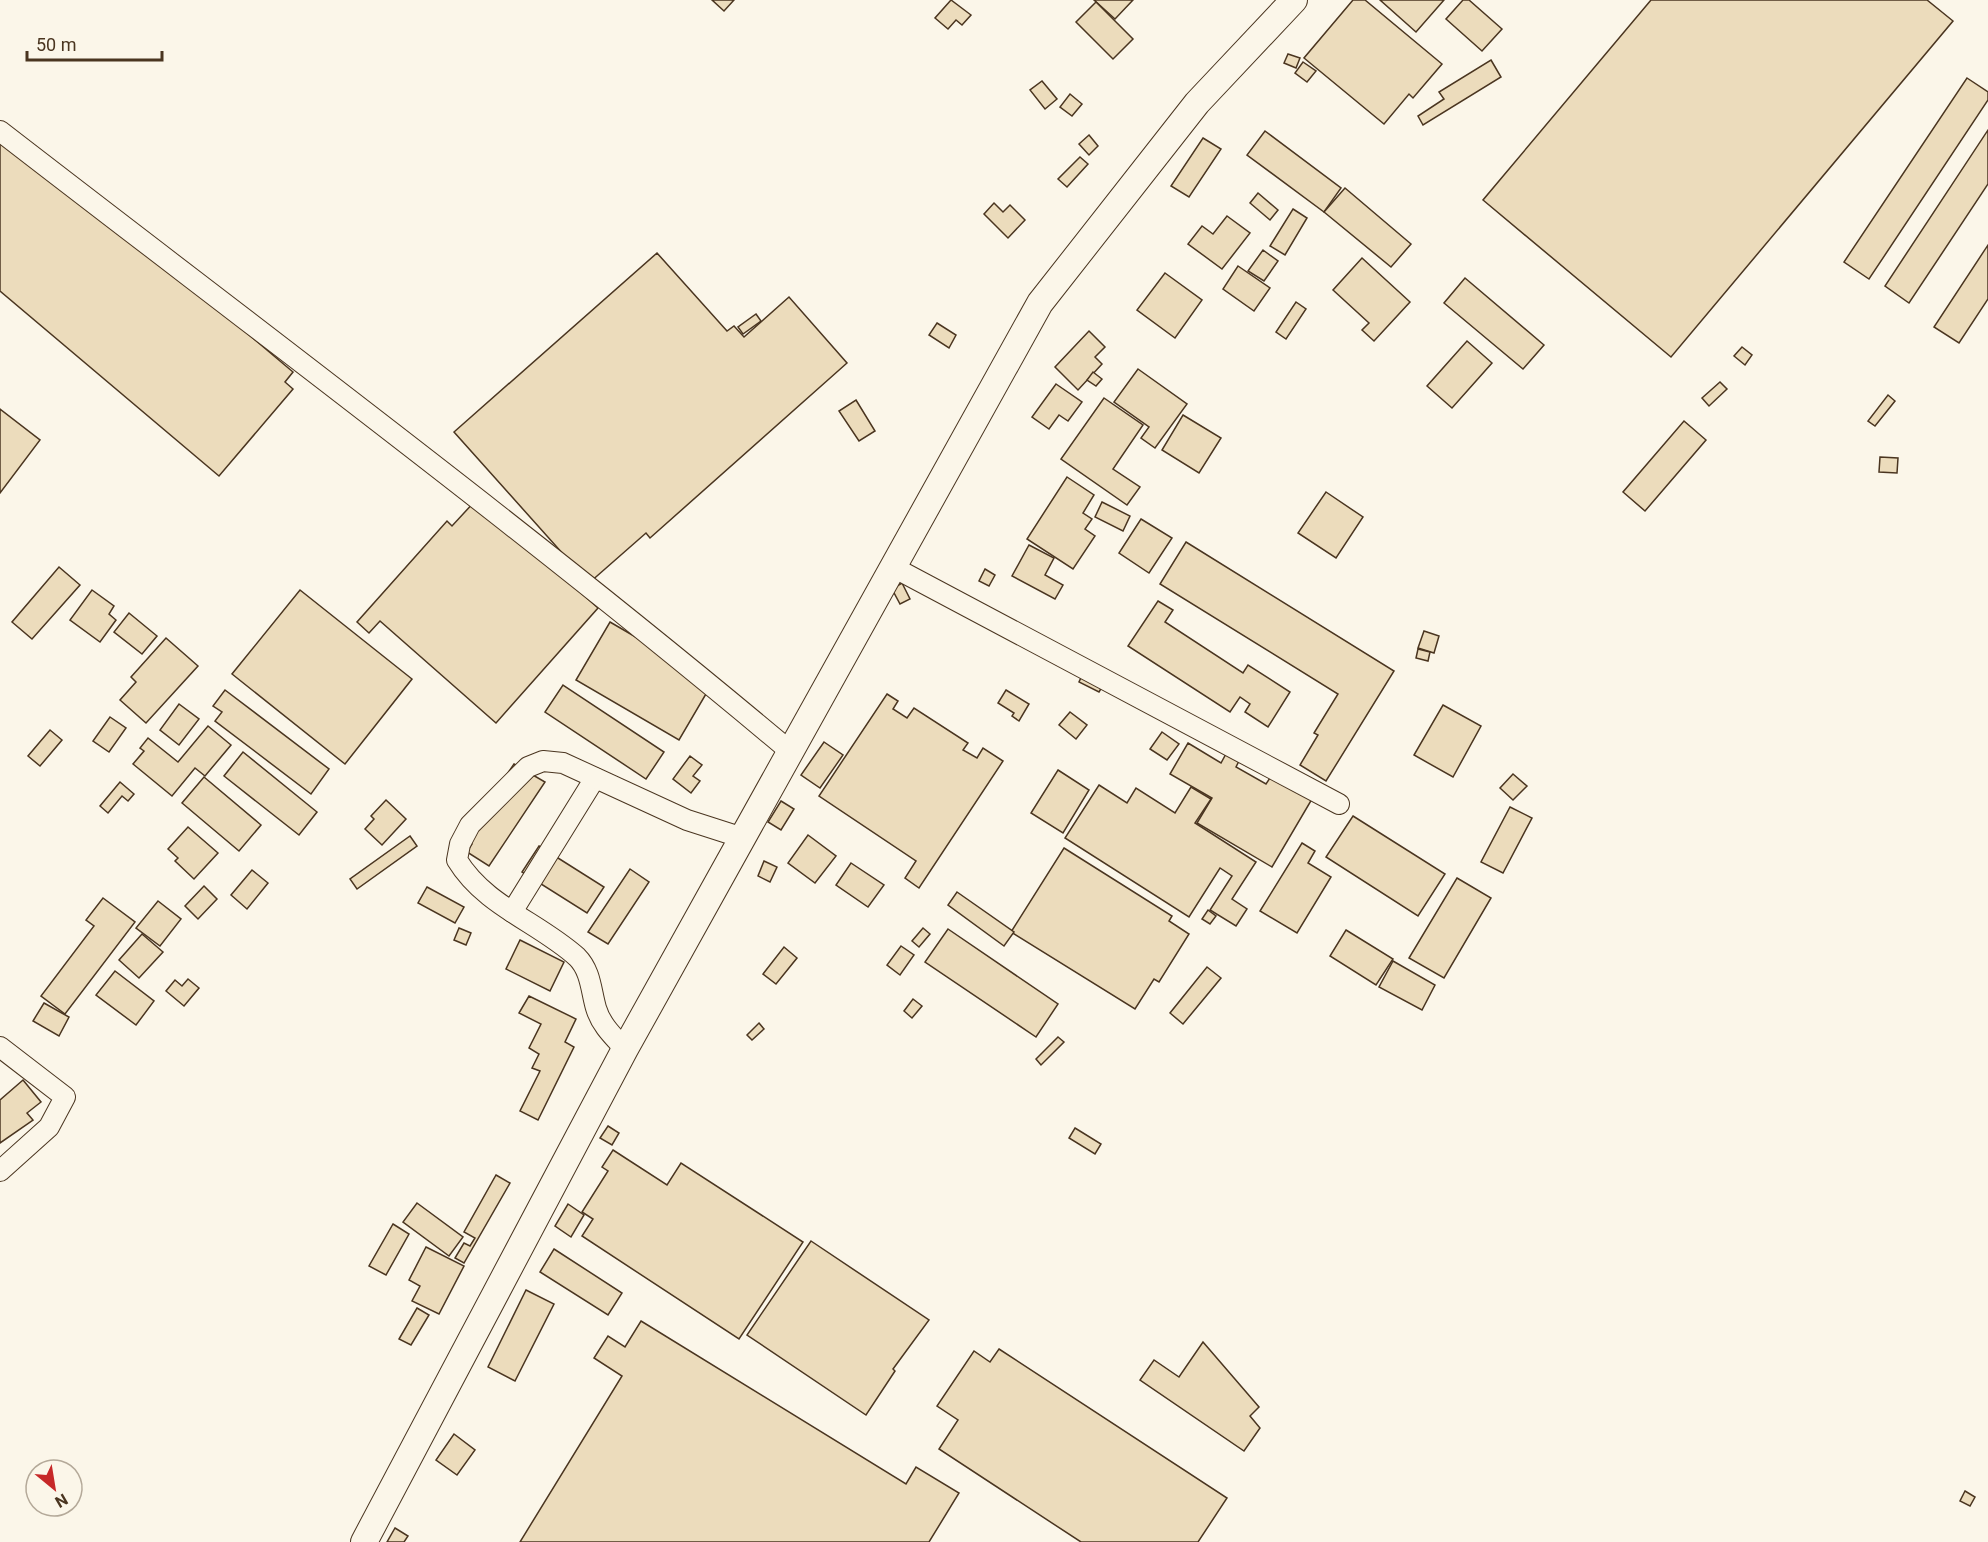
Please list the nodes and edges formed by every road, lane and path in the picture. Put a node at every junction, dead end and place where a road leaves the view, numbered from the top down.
1 (1294, 0) edge
2 (0, 131) edge
3 (891, 566) junction
4 (791, 752) junction
5 (595, 778) junction
6 (1339, 804) dead end
7 (743, 838) junction
8 (512, 912) junction
9 (0, 1047) edge
10 (625, 1049) junction
11 (0, 1171) edge
12 (364, 1542) edge

1 - 3 main road
2 - 4 street
3 - 4 main road
3 - 6 street
4 - 7 main road
5 - 7 street
5 - 8 street
5 - 8 street
7 - 10 main road
8 - 10 street
9 - 11 street
10 - 12 main road

